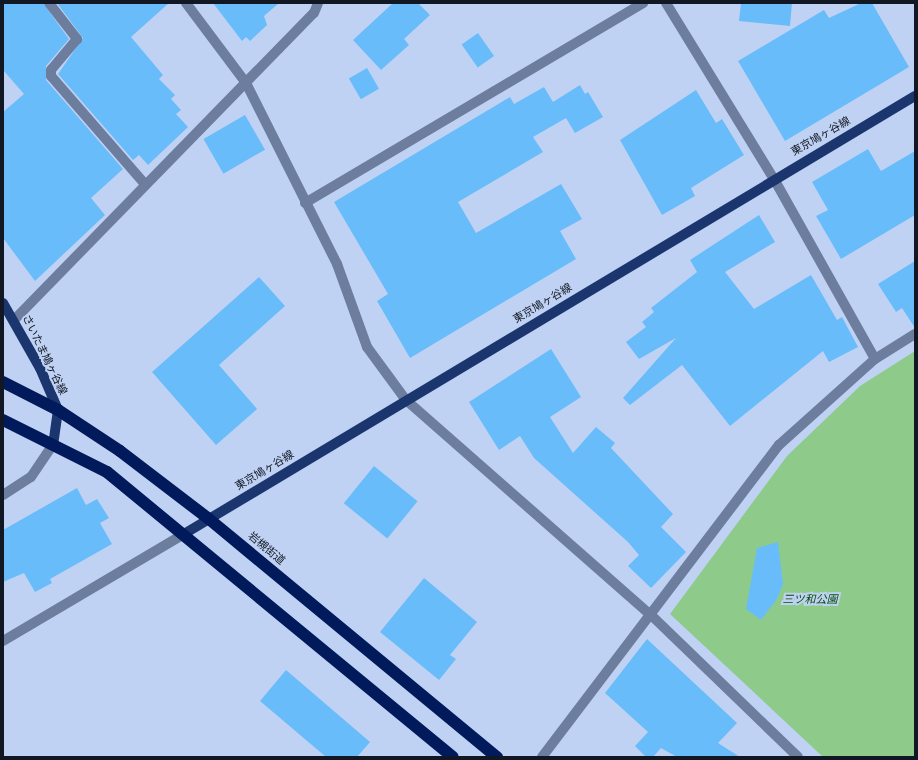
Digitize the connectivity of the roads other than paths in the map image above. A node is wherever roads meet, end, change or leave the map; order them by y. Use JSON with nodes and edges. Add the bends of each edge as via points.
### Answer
{"nodes":[{"id":1,"x":49,"y":3,"type":"edge"},
{"id":2,"x":186,"y":3,"type":"edge"},
{"id":3,"x":318,"y":3,"type":"edge"},
{"id":4,"x":643,"y":3,"type":"edge"},
{"id":5,"x":666,"y":3,"type":"edge"},
{"id":6,"x":246,"y":83,"type":"junction"},
{"id":7,"x":915,"y":96,"type":"edge"},
{"id":8,"x":774,"y":179,"type":"junction"},
{"id":9,"x":145,"y":184,"type":"junction"},
{"id":10,"x":305,"y":203,"type":"junction"},
{"id":11,"x":3,"y":303,"type":"edge"},
{"id":12,"x":14,"y":320,"type":"junction"},
{"id":13,"x":915,"y":334,"type":"edge"},
{"id":14,"x":875,"y":359,"type":"junction"},
{"id":15,"x":3,"y":382,"type":"edge"},
{"id":16,"x":406,"y":400,"type":"junction"},
{"id":17,"x":58,"y":410,"type":"junction"},
{"id":18,"x":3,"y":420,"type":"edge"},
{"id":19,"x":53,"y":444,"type":"junction"},
{"id":20,"x":3,"y":495,"type":"edge"},
{"id":21,"x":210,"y":519,"type":"junction"},
{"id":22,"x":184,"y":534,"type":"junction"},
{"id":23,"x":651,"y":615,"type":"junction"},
{"id":24,"x":3,"y":640,"type":"edge"},
{"id":25,"x":452,"y":757,"type":"edge"},
{"id":26,"x":497,"y":757,"type":"edge"},
{"id":27,"x":542,"y":757,"type":"edge"},
{"id":28,"x":798,"y":757,"type":"edge"}],
"edges":[{"from":1,"to":9,"type":"street","via":[[77,40],[51,70],[51,76]]},
{"from":2,"to":6,"type":"street","via":[[201,19]]},
{"from":3,"to":6,"type":"street","via":[[314,13]]},
{"from":4,"to":10,"type":"street"},
{"from":5,"to":8,"type":"street"},
{"from":6,"to":9,"type":"street"},
{"from":6,"to":10,"type":"street"},
{"from":7,"to":8,"type":"main road","name":"東京鳩ヶ谷線"},
{"from":8,"to":14,"type":"street"},
{"from":8,"to":16,"type":"main road","name":"東京鳩ヶ谷線"},
{"from":9,"to":12,"type":"street"},
{"from":10,"to":16,"type":"street","via":[[337,264],[367,347]]},
{"from":11,"to":12,"type":"main road","name":"さいたま鳩ヶ谷線"},
{"from":12,"to":17,"type":"main road","name":"さいたま鳩ヶ谷線"},
{"from":13,"to":14,"type":"street"},
{"from":14,"to":23,"type":"street","via":[[779,445]]},
{"from":15,"to":17,"type":"highway","name":"岩槻街道"},
{"from":16,"to":21,"type":"main road","name":"東京鳩ヶ谷線"},
{"from":16,"to":23,"type":"street"},
{"from":17,"to":19,"type":"main road","name":"さいたま鳩ヶ谷線"},
{"from":17,"to":21,"type":"highway","name":"岩槻街道","via":[[120,451]]},
{"from":18,"to":19,"type":"highway"},
{"from":19,"to":20,"type":"street","via":[[31,477]]},
{"from":19,"to":22,"type":"highway","via":[[107,472]]},
{"from":21,"to":22,"type":"main road","name":"東京鳩ヶ谷線"},
{"from":21,"to":26,"type":"highway","name":"岩槻街道"},
{"from":22,"to":24,"type":"street"},
{"from":22,"to":25,"type":"highway"},
{"from":23,"to":27,"type":"street"},
{"from":23,"to":28,"type":"street"}]}
